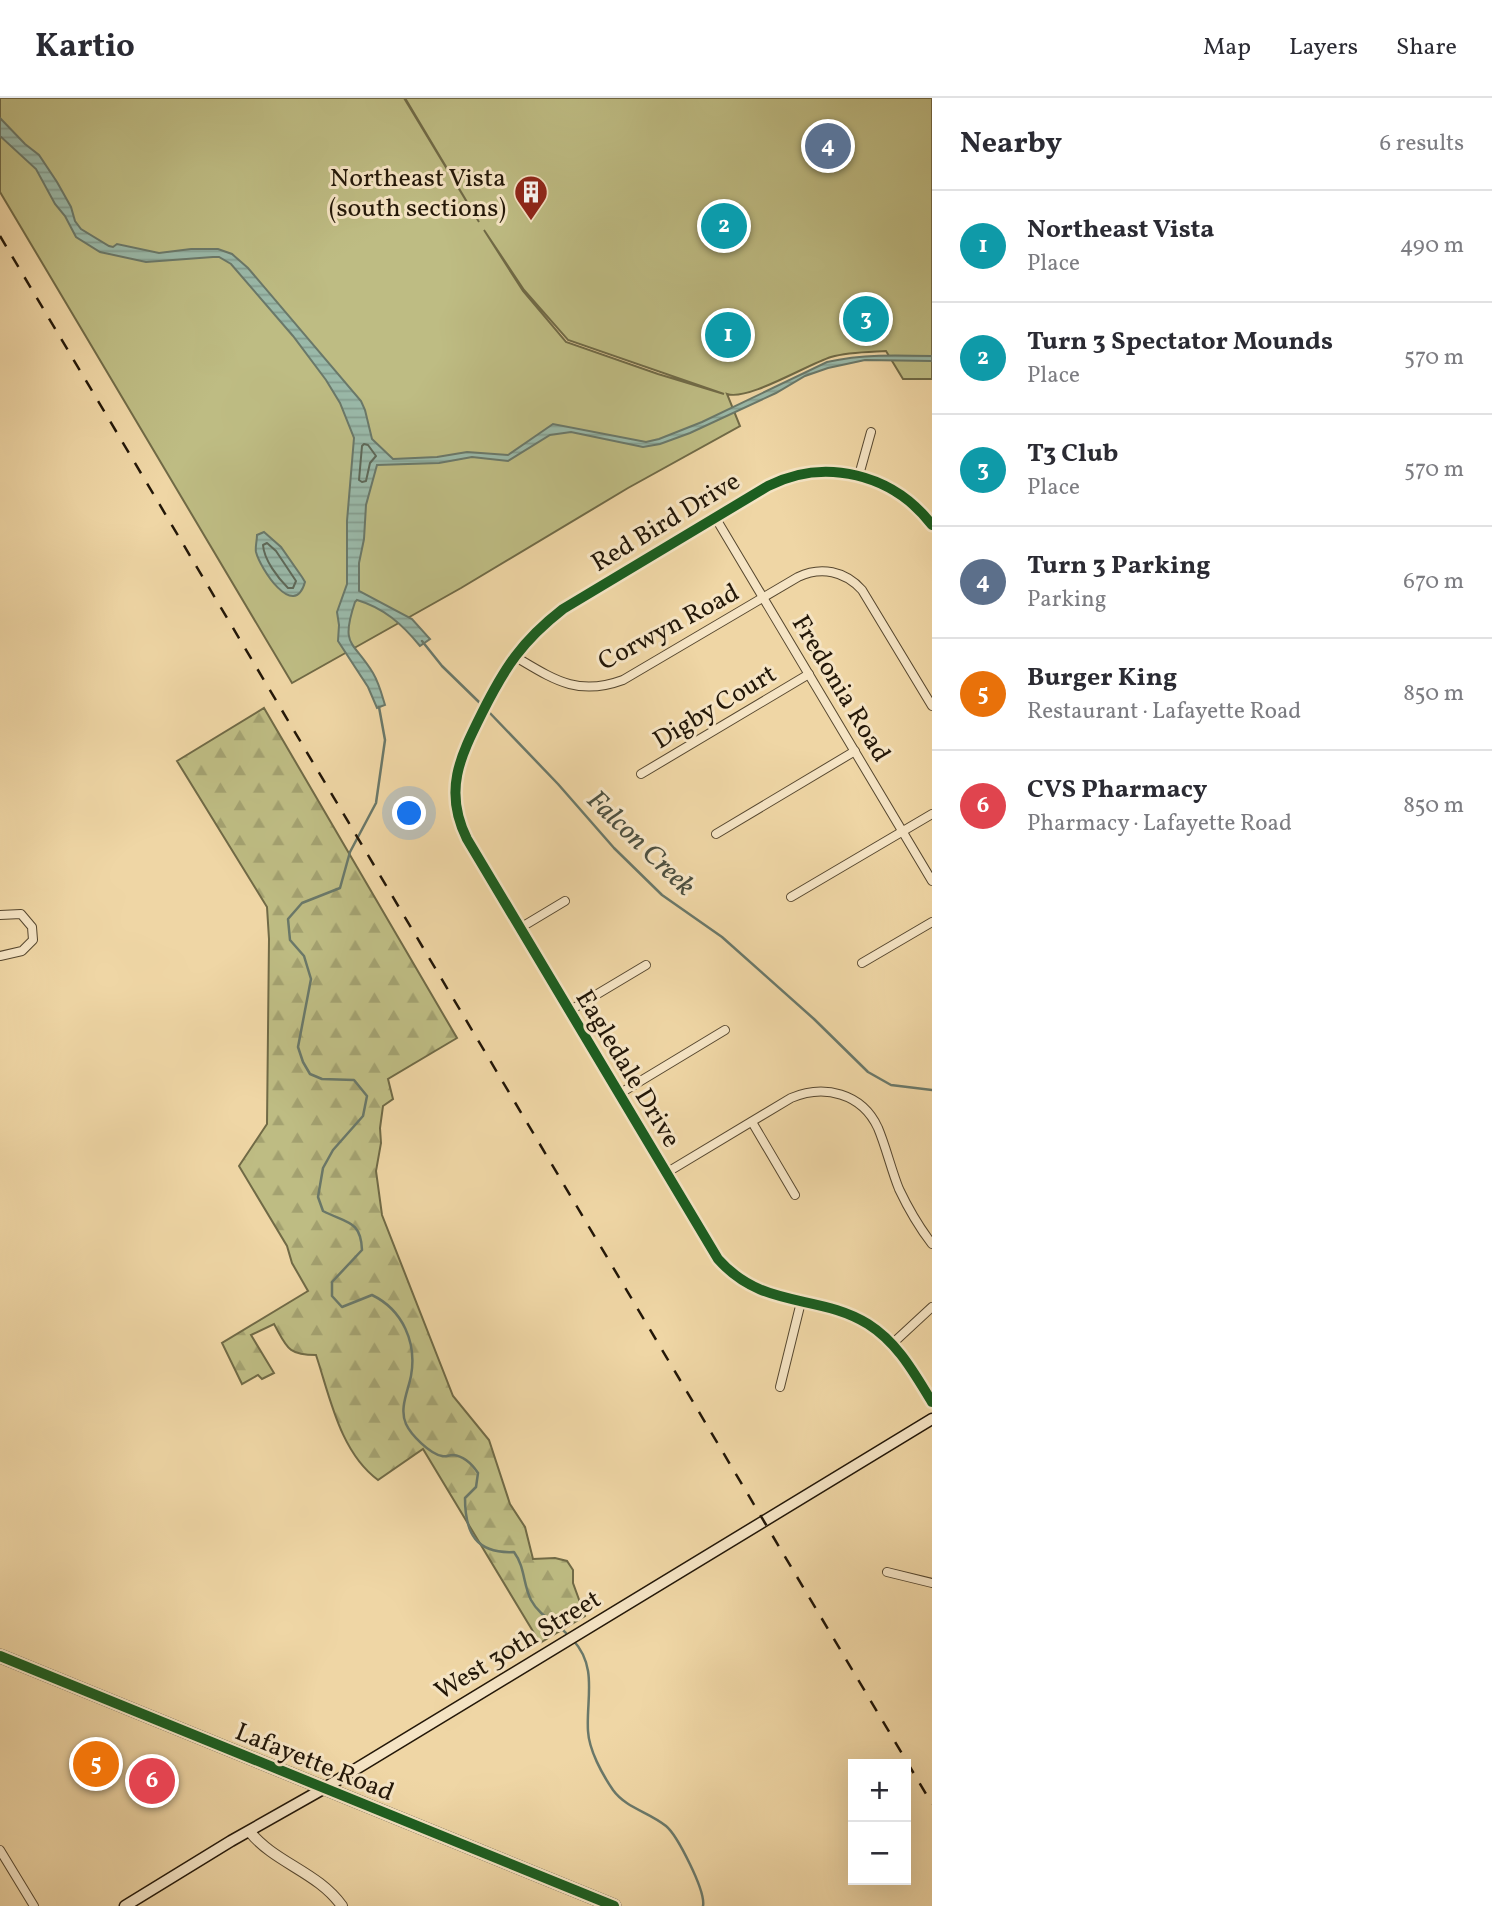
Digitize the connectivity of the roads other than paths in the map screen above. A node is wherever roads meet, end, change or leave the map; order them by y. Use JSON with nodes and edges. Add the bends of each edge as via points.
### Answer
{"nodes":[{"id":1,"x":871,"y":432,"type":"dead end"},
{"id":2,"x":859,"y":475,"type":"junction"},
{"id":3,"x":715,"y":517,"type":"junction"},
{"id":4,"x":932,"y":525,"type":"edge"},
{"id":5,"x":763,"y":597,"type":"junction"},
{"id":6,"x":514,"y":656,"type":"junction"},
{"id":7,"x":809,"y":674,"type":"junction"},
{"id":8,"x":932,"y":706,"type":"edge"},
{"id":9,"x":855,"y":751,"type":"junction"},
{"id":10,"x":641,"y":774,"type":"dead end"},
{"id":11,"x":932,"y":814,"type":"edge"},
{"id":12,"x":902,"y":831,"type":"junction"},
{"id":13,"x":716,"y":834,"type":"dead end"},
{"id":14,"x":932,"y":881,"type":"edge"},
{"id":15,"x":791,"y":897,"type":"dead end"},
{"id":16,"x":565,"y":901,"type":"dead end"},
{"id":17,"x":0,"y":915,"type":"edge"},
{"id":18,"x":932,"y":922,"type":"edge"},
{"id":19,"x":520,"y":928,"type":"junction"},
{"id":20,"x":0,"y":956,"type":"edge"},
{"id":21,"x":862,"y":963,"type":"dead end"},
{"id":22,"x":646,"y":965,"type":"dead end"},
{"id":23,"x":569,"y":1011,"type":"junction"},
{"id":24,"x":725,"y":1030,"type":"dead end"},
{"id":25,"x":619,"y":1094,"type":"junction"},
{"id":26,"x":752,"y":1122,"type":"junction"},
{"id":27,"x":666,"y":1172,"type":"junction"},
{"id":28,"x":795,"y":1195,"type":"dead end"},
{"id":29,"x":932,"y":1244,"type":"edge"},
{"id":30,"x":801,"y":1302,"type":"junction"},
{"id":31,"x":932,"y":1307,"type":"edge"},
{"id":32,"x":892,"y":1344,"type":"junction"},
{"id":33,"x":780,"y":1387,"type":"dead end"},
{"id":34,"x":932,"y":1402,"type":"edge"},
{"id":35,"x":932,"y":1419,"type":"edge"},
{"id":36,"x":887,"y":1572,"type":"dead end"},
{"id":37,"x":932,"y":1583,"type":"edge"},
{"id":38,"x":0,"y":1656,"type":"edge"},
{"id":39,"x":323,"y":1789,"type":"junction"},
{"id":40,"x":250,"y":1832,"type":"junction"},
{"id":41,"x":0,"y":1850,"type":"edge"},
{"id":42,"x":34,"y":1906,"type":"edge"},
{"id":43,"x":125,"y":1906,"type":"edge"},
{"id":44,"x":342,"y":1906,"type":"edge"},
{"id":45,"x":614,"y":1906,"type":"edge"}],
"edges":[{"from":1,"to":2,"type":"street"},
{"from":2,"to":3,"type":"street","name":"Red Bird Drive","via":[[824,471],[789,477]]},
{"from":2,"to":4,"type":"street","name":"Red Bird Drive","via":[[899,493]]},
{"from":3,"to":5,"type":"street","name":"Fredonia Road"},
{"from":3,"to":6,"type":"street","name":"Red Bird Drive","via":[[563,608]]},
{"from":5,"to":6,"type":"street","name":"Corwyn Road","via":[[610,685],[584,688],[566,684]]},
{"from":5,"to":7,"type":"street","name":"Fredonia Road"},
{"from":5,"to":8,"type":"street","name":"Corwyn Road","via":[[809,572],[830,571],[848,577],[864,593]]},
{"from":6,"to":19,"type":"street","name":"Eagledale Drive","via":[[457,768],[455,786],[457,812],[467,839]]},
{"from":7,"to":9,"type":"street","name":"Fredonia Road"},
{"from":7,"to":10,"type":"street","name":"Digby Court"},
{"from":9,"to":12,"type":"street","name":"Fredonia Road"},
{"from":9,"to":13,"type":"street"},
{"from":11,"to":12,"type":"street"},
{"from":12,"to":14,"type":"street","name":"Fredonia Road"},
{"from":12,"to":15,"type":"street"},
{"from":16,"to":19,"type":"street"},
{"from":17,"to":20,"type":"street","via":[[21,914],[32,926],[33,940],[22,951]]},
{"from":18,"to":21,"type":"street"},
{"from":19,"to":23,"type":"street","name":"Eagledale Drive"},
{"from":22,"to":23,"type":"street"},
{"from":23,"to":25,"type":"street","name":"Eagledale Drive"},
{"from":24,"to":25,"type":"street"},
{"from":25,"to":27,"type":"street","name":"Eagledale Drive"},
{"from":26,"to":27,"type":"street"},
{"from":26,"to":28,"type":"street"},
{"from":26,"to":29,"type":"street","via":[[812,1091],[837,1093],[856,1102],[873,1120],[905,1201]]},
{"from":27,"to":30,"type":"street","name":"Eagledale Drive","via":[[728,1270],[756,1289]]},
{"from":30,"to":32,"type":"street","name":"Eagledale Drive","via":[[851,1315]]},
{"from":30,"to":33,"type":"street"},
{"from":31,"to":32,"type":"street"},
{"from":32,"to":34,"type":"street","name":"Eagledale Drive"},
{"from":35,"to":39,"type":"main road","name":"West 30th Street"},
{"from":36,"to":37,"type":"street"},
{"from":38,"to":39,"type":"main road","name":"Lafayette Road"},
{"from":39,"to":40,"type":"main road","name":"West 30th Street"},
{"from":39,"to":45,"type":"main road","name":"Lafayette Road"},
{"from":40,"to":43,"type":"main road","name":"West 30th Street"},
{"from":40,"to":44,"type":"street","via":[[262,1846],[324,1886]]},
{"from":41,"to":42,"type":"street"}]}
